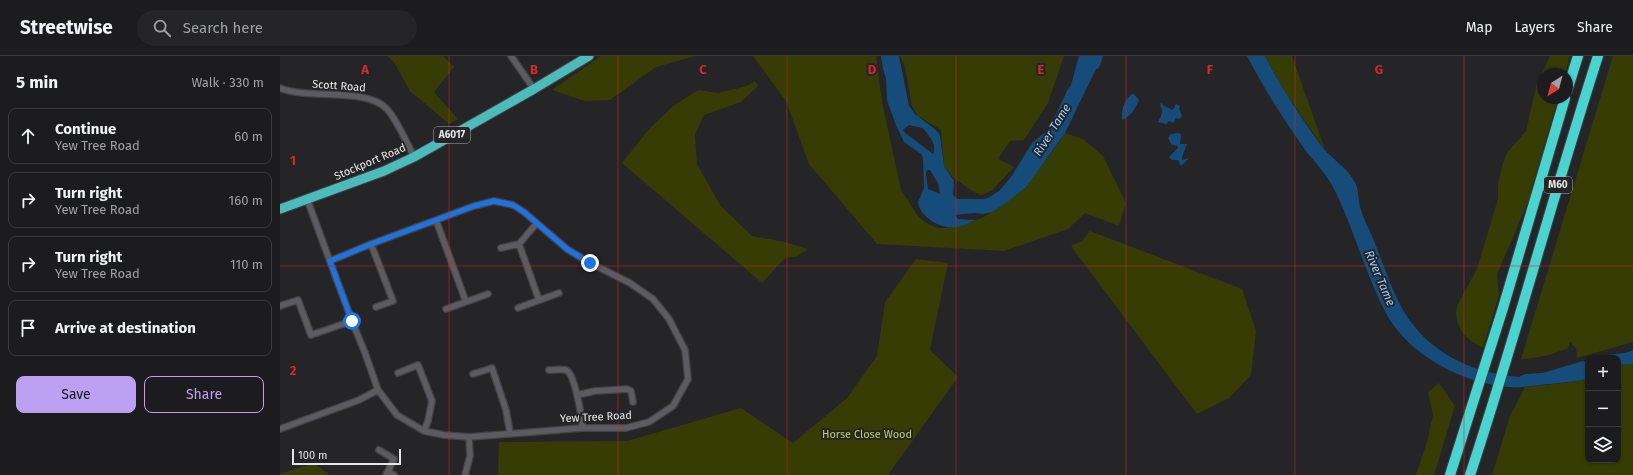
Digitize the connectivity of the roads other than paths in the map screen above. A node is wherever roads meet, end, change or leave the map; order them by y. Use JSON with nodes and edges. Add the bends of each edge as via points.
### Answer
{"nodes":[{"id":1,"x":511,"y":56,"type":"edge"},
{"id":2,"x":589,"y":56,"type":"edge"},
{"id":3,"x":1578,"y":56,"type":"edge"},
{"id":4,"x":1598,"y":56,"type":"edge"},
{"id":5,"x":1573,"y":72,"type":"edge"},
{"id":6,"x":280,"y":88,"type":"edge"},
{"id":7,"x":534,"y":89,"type":"junction"},
{"id":8,"x":1563,"y":104,"type":"edge"},
{"id":9,"x":414,"y":157,"type":"junction"},
{"id":10,"x":307,"y":199,"type":"junction"},
{"id":11,"x":280,"y":209,"type":"edge"},
{"id":12,"x":436,"y":220,"type":"junction"},
{"id":13,"x":536,"y":224,"type":"junction"},
{"id":14,"x":371,"y":244,"type":"junction"},
{"id":15,"x":519,"y":244,"type":"junction"},
{"id":16,"x":501,"y":248,"type":"dead end"},
{"id":17,"x":330,"y":261,"type":"junction"},
{"id":18,"x":559,"y":293,"type":"dead end"},
{"id":19,"x":488,"y":294,"type":"dead end"},
{"id":20,"x":539,"y":300,"type":"junction"},
{"id":21,"x":466,"y":302,"type":"junction"},
{"id":22,"x":280,"y":306,"type":"edge"},
{"id":23,"x":376,"y":307,"type":"dead end"},
{"id":24,"x":518,"y":308,"type":"dead end"},
{"id":25,"x":446,"y":309,"type":"dead end"},
{"id":26,"x":352,"y":321,"type":"junction"},
{"id":27,"x":549,"y":370,"type":"dead end"},
{"id":28,"x":398,"y":373,"type":"dead end"},
{"id":29,"x":473,"y":374,"type":"dead end"},
{"id":30,"x":378,"y":390,"type":"junction"},
{"id":31,"x":577,"y":395,"type":"junction"},
{"id":32,"x":633,"y":402,"type":"dead end"},
{"id":33,"x":582,"y":428,"type":"junction"},
{"id":34,"x":280,"y":429,"type":"edge"},
{"id":35,"x":424,"y":431,"type":"junction"},
{"id":36,"x":510,"y":433,"type":"junction"},
{"id":37,"x":469,"y":437,"type":"junction"},
{"id":38,"x":379,"y":450,"type":"dead end"},
{"id":39,"x":387,"y":474,"type":"edge"},
{"id":40,"x":394,"y":475,"type":"edge"},
{"id":41,"x":466,"y":475,"type":"edge"},
{"id":42,"x":1450,"y":475,"type":"edge"},
{"id":43,"x":1470,"y":475,"type":"edge"}],
"edges":[{"from":1,"to":7,"type":"street"},
{"from":2,"to":7,"type":"highway","name":"Stockport Road","number":"A6017"},
{"from":3,"to":5,"type":"highway"},
{"from":4,"to":43,"type":"highway","number":"M60","via":[[1568,149],[1488,423]]},
{"from":6,"to":9,"type":"street","name":"Scott Road","via":[[298,94],[364,97],[378,102],[392,115]]},
{"from":7,"to":9,"type":"highway","name":"Stockport Road","number":"A6017"},
{"from":8,"to":42,"type":"highway","number":"M60","via":[[1504,308]]},
{"from":9,"to":10,"type":"highway","name":"Stockport Road","number":"A6017","via":[[384,171]]},
{"from":10,"to":11,"type":"highway","name":"Stockport Road","number":"A6017"},
{"from":10,"to":17,"type":"street","name":"Yew Tree Road"},
{"from":12,"to":13,"type":"street","name":"Yew Tree Road","via":[[494,201],[513,205]]},
{"from":12,"to":14,"type":"street","name":"Yew Tree Road"},
{"from":12,"to":21,"type":"street"},
{"from":13,"to":15,"type":"street"},
{"from":13,"to":33,"type":"street","name":"Yew Tree Road","via":[[567,249],[653,298],[669,319],[685,350],[688,379],[673,406],[650,422],[626,428]]},
{"from":14,"to":17,"type":"street","name":"Yew Tree Road"},
{"from":14,"to":23,"type":"street","via":[[393,301]]},
{"from":15,"to":16,"type":"street"},
{"from":15,"to":20,"type":"street"},
{"from":17,"to":26,"type":"street","name":"Yew Tree Road"},
{"from":18,"to":20,"type":"street"},
{"from":19,"to":21,"type":"street"},
{"from":20,"to":24,"type":"street"},
{"from":21,"to":25,"type":"street"},
{"from":22,"to":26,"type":"street","via":[[298,300],[311,335]]},
{"from":26,"to":30,"type":"street","name":"Yew Tree Road"},
{"from":27,"to":31,"type":"street","via":[[566,370],[570,374]]},
{"from":28,"to":35,"type":"street","via":[[418,365],[432,401]]},
{"from":29,"to":36,"type":"street","via":[[492,368],[506,410]]},
{"from":30,"to":34,"type":"street","via":[[359,400]]},
{"from":30,"to":35,"type":"street","name":"Yew Tree Road","via":[[397,414]]},
{"from":31,"to":32,"type":"street","via":[[627,389],[631,391]]},
{"from":31,"to":33,"type":"street"},
{"from":33,"to":36,"type":"street","name":"Yew Tree Road"},
{"from":35,"to":37,"type":"street","name":"Yew Tree Road"},
{"from":36,"to":37,"type":"street","name":"Yew Tree Road"},
{"from":37,"to":41,"type":"street","via":[[470,456]]},
{"from":38,"to":39,"type":"street","via":[[394,459]]},
{"from":39,"to":40,"type":"street"}]}
